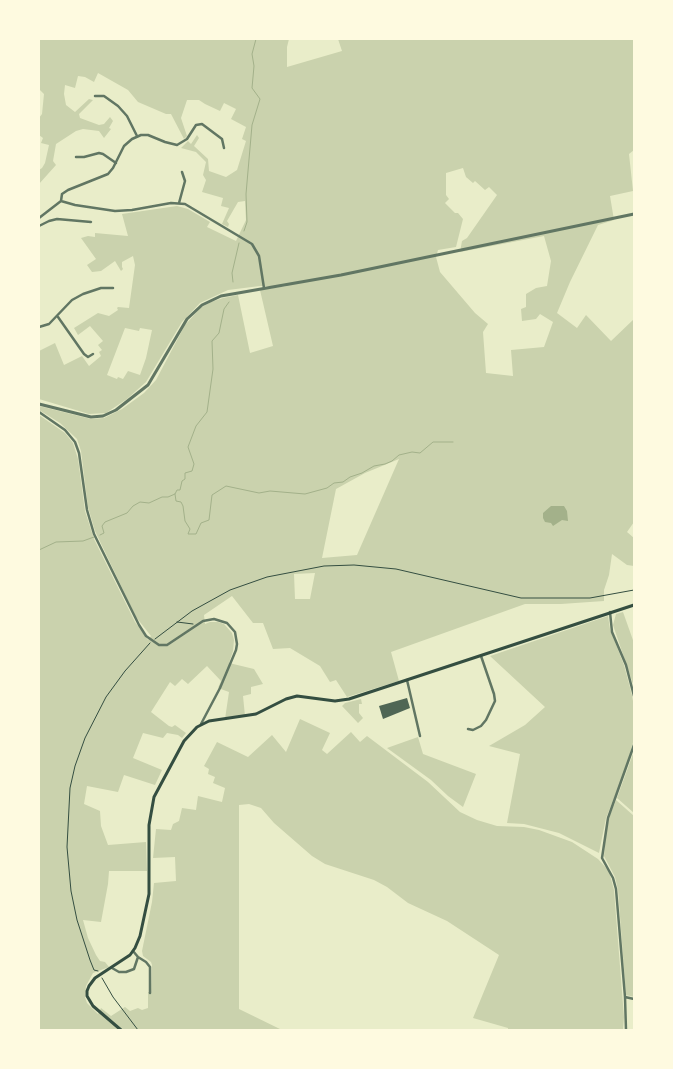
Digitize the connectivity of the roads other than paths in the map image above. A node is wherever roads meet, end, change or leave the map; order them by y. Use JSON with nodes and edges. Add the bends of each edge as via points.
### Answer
{"nodes":[{"id":1,"x":95,"y":96,"type":"dead end"},
{"id":2,"x":137,"y":136,"type":"junction"},
{"id":3,"x":224,"y":148,"type":"dead end"},
{"id":4,"x":76,"y":156,"type":"dead end"},
{"id":5,"x":116,"y":163,"type":"junction"},
{"id":6,"x":182,"y":172,"type":"dead end"},
{"id":7,"x":61,"y":201,"type":"junction"},
{"id":8,"x":179,"y":203,"type":"junction"},
{"id":9,"x":634,"y":214,"type":"edge"},
{"id":10,"x":39,"y":218,"type":"edge"},
{"id":11,"x":91,"y":222,"type":"dead end"},
{"id":12,"x":39,"y":226,"type":"edge"},
{"id":13,"x":113,"y":288,"type":"dead end"},
{"id":14,"x":264,"y":288,"type":"junction"},
{"id":15,"x":58,"y":316,"type":"junction"},
{"id":16,"x":39,"y":327,"type":"edge"},
{"id":17,"x":93,"y":354,"type":"dead end"},
{"id":18,"x":39,"y":404,"type":"edge"},
{"id":19,"x":39,"y":412,"type":"edge"},
{"id":20,"x":634,"y":604,"type":"edge"},
{"id":21,"x":610,"y":612,"type":"junction"},
{"id":22,"x":481,"y":656,"type":"junction"},
{"id":23,"x":407,"y":680,"type":"junction"},
{"id":24,"x":634,"y":696,"type":"edge"},
{"id":25,"x":201,"y":724,"type":"junction"},
{"id":26,"x":468,"y":729,"type":"dead end"},
{"id":27,"x":420,"y":736,"type":"dead end"},
{"id":28,"x":634,"y":745,"type":"edge"},
{"id":29,"x":133,"y":951,"type":"junction"},
{"id":30,"x":138,"y":957,"type":"junction"},
{"id":31,"x":112,"y":968,"type":"junction"},
{"id":32,"x":150,"y":993,"type":"dead end"},
{"id":33,"x":625,"y":997,"type":"junction"},
{"id":34,"x":634,"y":999,"type":"edge"},
{"id":35,"x":121,"y":1030,"type":"edge"},
{"id":36,"x":626,"y":1030,"type":"edge"}],
"edges":[{"from":1,"to":2,"type":"street","via":[[108,97],[121,109]]},
{"from":2,"to":3,"type":"street","via":[[148,135],[177,145],[202,124],[222,139]]},
{"from":2,"to":5,"type":"street","via":[[124,146]]},
{"from":4,"to":5,"type":"street","via":[[103,154]]},
{"from":5,"to":7,"type":"street","via":[[104,176],[65,191]]},
{"from":6,"to":8,"type":"street","via":[[185,181]]},
{"from":7,"to":8,"type":"street","via":[[115,211]]},
{"from":7,"to":10,"type":"street"},
{"from":8,"to":14,"type":"street","via":[[252,244],[259,256]]},
{"from":9,"to":14,"type":"street"},
{"from":11,"to":12,"type":"street","via":[[57,219]]},
{"from":13,"to":15,"type":"street","via":[[101,288],[77,297]]},
{"from":14,"to":18,"type":"street","via":[[221,296],[194,312],[148,385],[112,412],[86,416]]},
{"from":15,"to":16,"type":"street"},
{"from":15,"to":17,"type":"street","via":[[84,354],[88,357]]},
{"from":19,"to":25,"type":"street","via":[[65,430],[75,442],[91,526],[143,632],[163,646],[208,620],[221,620],[235,632],[237,644],[220,688]]},
{"from":20,"to":21,"type":"main road"},
{"from":21,"to":22,"type":"main road"},
{"from":21,"to":24,"type":"street","via":[[612,632],[626,665]]},
{"from":22,"to":23,"type":"main road"},
{"from":22,"to":26,"type":"street","via":[[495,701],[481,726]]},
{"from":23,"to":25,"type":"main road","via":[[341,700],[291,697],[256,714]]},
{"from":23,"to":27,"type":"street"},
{"from":25,"to":29,"type":"main road","via":[[184,741],[154,797],[149,825],[149,894],[140,936]]},
{"from":28,"to":33,"type":"street","via":[[608,818],[602,858],[614,878],[616,889]]},
{"from":29,"to":30,"type":"street"},
{"from":29,"to":31,"type":"main road"},
{"from":30,"to":31,"type":"street","via":[[130,971],[119,972]]},
{"from":30,"to":32,"type":"street","via":[[150,967]]},
{"from":31,"to":35,"type":"main road","via":[[91,981],[87,990],[89,1001]]},
{"from":33,"to":34,"type":"street"},
{"from":33,"to":36,"type":"street"}]}
